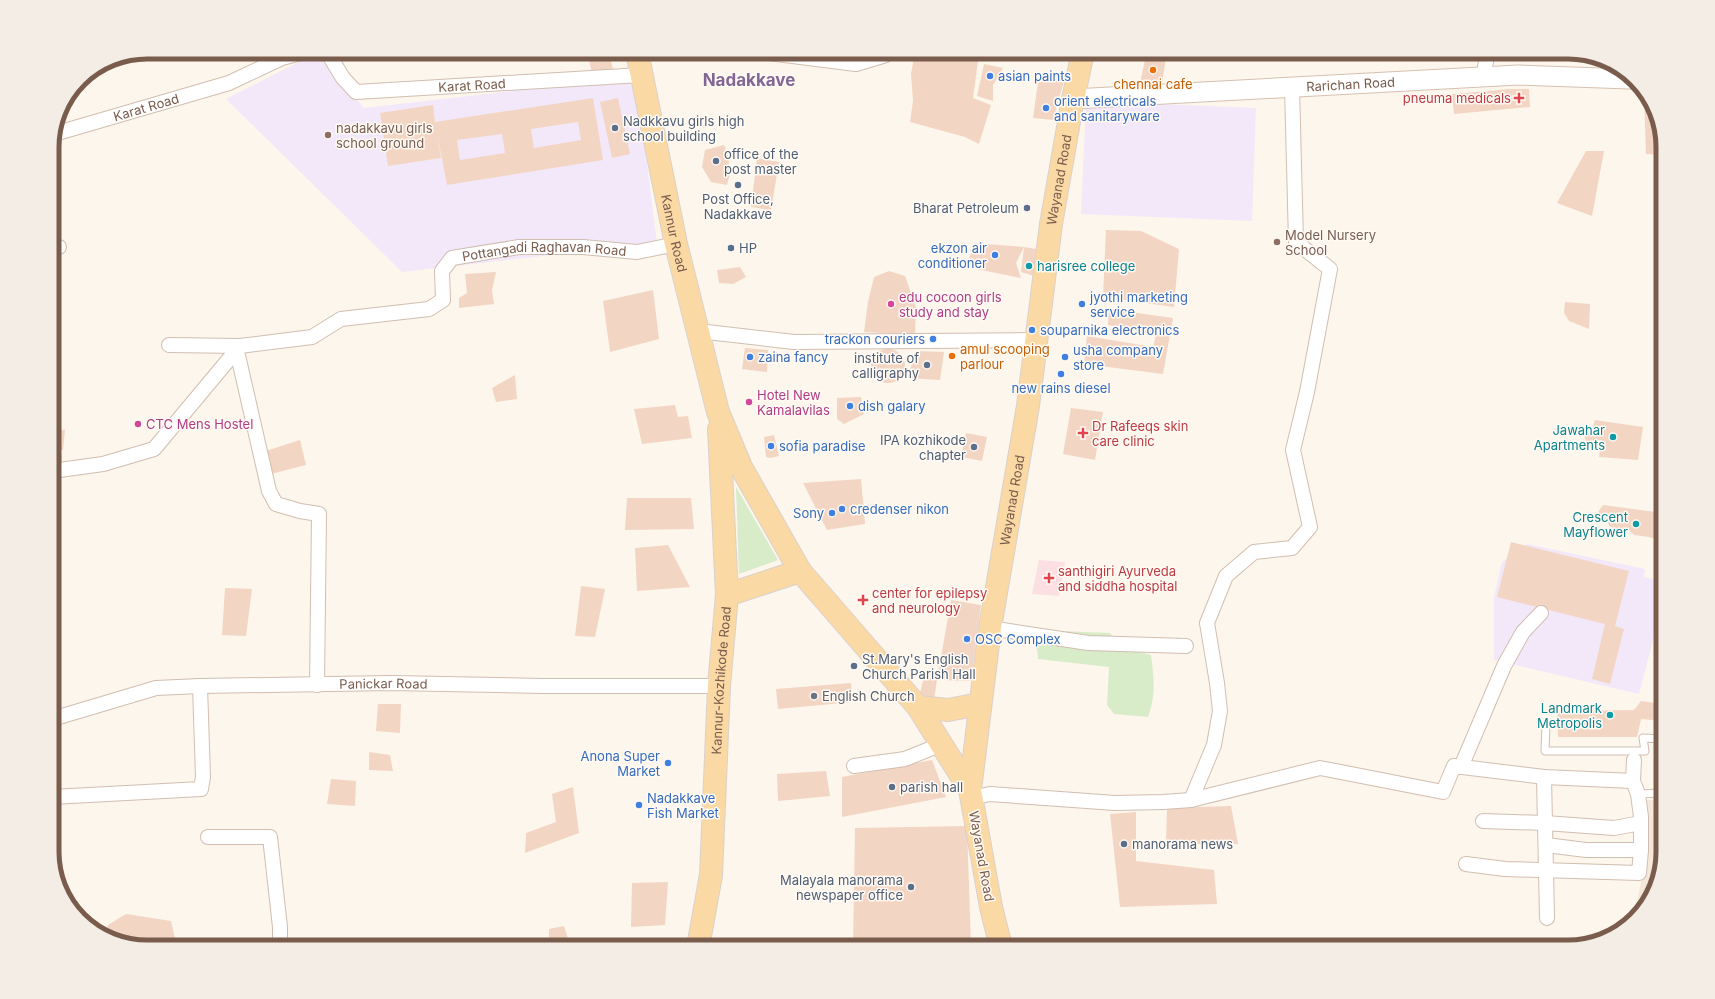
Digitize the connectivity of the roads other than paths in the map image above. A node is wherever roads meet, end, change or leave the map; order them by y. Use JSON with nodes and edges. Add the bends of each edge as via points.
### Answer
{"nodes":[{"id":1,"x":280,"y":59,"type":"edge"},
{"id":2,"x":331,"y":59,"type":"edge"},
{"id":3,"x":638,"y":59,"type":"edge"},
{"id":4,"x":816,"y":59,"type":"edge"},
{"id":5,"x":873,"y":59,"type":"edge"},
{"id":6,"x":1082,"y":59,"type":"edge"},
{"id":7,"x":1487,"y":59,"type":"edge"},
{"id":8,"x":641,"y":75,"type":"junction"},
{"id":9,"x":1483,"y":77,"type":"junction"},
{"id":10,"x":1624,"y":79,"type":"edge"},
{"id":11,"x":1292,"y":87,"type":"junction"},
{"id":12,"x":1073,"y":99,"type":"junction"},
{"id":13,"x":61,"y":132,"type":"edge"},
{"id":14,"x":676,"y":244,"type":"junction"},
{"id":15,"x":698,"y":332,"type":"junction"},
{"id":16,"x":1037,"y":340,"type":"junction"},
{"id":17,"x":169,"y":345,"type":"dead end"},
{"id":18,"x":239,"y":349,"type":"junction"},
{"id":19,"x":718,"y":412,"type":"junction"},
{"id":20,"x":59,"y":470,"type":"edge"},
{"id":21,"x":800,"y":570,"type":"junction"},
{"id":22,"x":727,"y":595,"type":"junction"},
{"id":23,"x":1541,"y":613,"type":"dead end"},
{"id":24,"x":990,"y":628,"type":"junction"},
{"id":25,"x":1186,"y":646,"type":"dead end"},
{"id":26,"x":317,"y":685,"type":"junction"},
{"id":27,"x":200,"y":686,"type":"junction"},
{"id":28,"x":719,"y":686,"type":"junction"},
{"id":29,"x":980,"y":704,"type":"junction"},
{"id":30,"x":918,"y":706,"type":"junction"},
{"id":31,"x":59,"y":717,"type":"edge"},
{"id":32,"x":1546,"y":726,"type":"dead end"},
{"id":33,"x":1656,"y":739,"type":"edge"},
{"id":34,"x":942,"y":744,"type":"junction"},
{"id":35,"x":1634,"y":760,"type":"dead end"},
{"id":36,"x":854,"y":766,"type":"dead end"},
{"id":37,"x":1461,"y":767,"type":"junction"},
{"id":38,"x":1544,"y":777,"type":"junction"},
{"id":39,"x":1636,"y":787,"type":"junction"},
{"id":40,"x":1656,"y":791,"type":"edge"},
{"id":41,"x":971,"y":794,"type":"junction"},
{"id":42,"x":59,"y":797,"type":"edge"},
{"id":43,"x":1191,"y":800,"type":"junction"},
{"id":44,"x":1483,"y":821,"type":"dead end"},
{"id":45,"x":1545,"y":823,"type":"junction"},
{"id":46,"x":1641,"y":823,"type":"junction"},
{"id":47,"x":208,"y":837,"type":"dead end"},
{"id":48,"x":1546,"y":845,"type":"junction"},
{"id":49,"x":1641,"y":850,"type":"junction"},
{"id":50,"x":1466,"y":864,"type":"dead end"},
{"id":51,"x":1547,"y":870,"type":"junction"},
{"id":52,"x":1548,"y":918,"type":"dead end"},
{"id":53,"x":280,"y":940,"type":"edge"},
{"id":54,"x":699,"y":940,"type":"edge"},
{"id":55,"x":999,"y":940,"type":"edge"}],
"edges":[{"from":1,"to":13,"type":"street","name":"Karat Road","via":[[228,82]]},
{"from":2,"to":8,"type":"street","name":"Karat Road","via":[[343,78],[356,92]]},
{"from":3,"to":8,"type":"main road","name":"Kannur Road"},
{"from":4,"to":5,"type":"street","via":[[856,64]]},
{"from":6,"to":12,"type":"main road","name":"Wayanad Road"},
{"from":7,"to":9,"type":"street"},
{"from":8,"to":14,"type":"main road","name":"Kannur Road"},
{"from":9,"to":10,"type":"street","name":"Rarichan Road","via":[[1518,75]]},
{"from":9,"to":11,"type":"street","name":"Rarichan Road"},
{"from":11,"to":12,"type":"street","name":"Rarichan Road"},
{"from":11,"to":43,"type":"street","via":[[1296,242],[1330,269],[1307,392],[1293,450],[1310,527],[1292,548],[1254,552],[1226,576],[1207,623],[1217,683],[1218,718],[1214,745]]},
{"from":12,"to":16,"type":"main road","name":"Wayanad Road","via":[[1051,224]]},
{"from":14,"to":15,"type":"main road","name":"Kannur Road"},
{"from":14,"to":18,"type":"street","name":"Pottangadi Raghavan Road","via":[[637,252],[582,247],[519,247],[452,258],[442,271],[443,300],[428,309],[340,319],[312,337]]},
{"from":15,"to":16,"type":"street","via":[[794,342]]},
{"from":15,"to":19,"type":"main road","name":"Kannur Road"},
{"from":16,"to":24,"type":"main road","name":"Wayanad Road"},
{"from":17,"to":18,"type":"street"},
{"from":18,"to":20,"type":"street","via":[[154,449],[103,464]]},
{"from":18,"to":26,"type":"street","via":[[269,491],[276,504],[320,514]]},
{"from":19,"to":21,"type":"main road","via":[[741,467]]},
{"from":19,"to":22,"type":"main road","name":"Kannur-Kozhikode Road"},
{"from":21,"to":22,"type":"main road"},
{"from":21,"to":30,"type":"main road"},
{"from":22,"to":28,"type":"main road","name":"Kannur-Kozhikode Road"},
{"from":23,"to":37,"type":"street","via":[[1523,632],[1504,666]]},
{"from":24,"to":25,"type":"street","via":[[1088,643]]},
{"from":24,"to":29,"type":"main road","name":"Wayanad Road"},
{"from":26,"to":27,"type":"street","name":"Panickar Road"},
{"from":26,"to":28,"type":"street","name":"Panickar Road","via":[[392,683]]},
{"from":27,"to":31,"type":"street","name":"Panickar Road","via":[[156,688]]},
{"from":27,"to":42,"type":"street","via":[[203,777],[201,789]]},
{"from":28,"to":54,"type":"main road","name":"Kannur-Kozhikode Road","via":[[711,875]]},
{"from":29,"to":30,"type":"main road","via":[[948,710]]},
{"from":29,"to":41,"type":"main road","name":"Wayanad Road"},
{"from":30,"to":34,"type":"main road"},
{"from":32,"to":33,"type":"lane","via":[[1545,751],[1645,751],[1643,738]]},
{"from":34,"to":36,"type":"street","via":[[906,759]]},
{"from":34,"to":41,"type":"main road"},
{"from":35,"to":39,"type":"street"},
{"from":37,"to":38,"type":"street"},
{"from":37,"to":43,"type":"street","via":[[1454,766],[1443,792],[1320,768]]},
{"from":38,"to":39,"type":"street"},
{"from":38,"to":45,"type":"street"},
{"from":39,"to":40,"type":"lane"},
{"from":39,"to":46,"type":"street"},
{"from":41,"to":43,"type":"street","via":[[1115,803]]},
{"from":41,"to":55,"type":"main road","name":"Wayanad Road"},
{"from":44,"to":45,"type":"street"},
{"from":45,"to":46,"type":"street","via":[[1614,828]]},
{"from":45,"to":48,"type":"street"},
{"from":46,"to":49,"type":"street"},
{"from":47,"to":53,"type":"street","via":[[270,836]]},
{"from":48,"to":49,"type":"street","via":[[1586,850]]},
{"from":48,"to":51,"type":"street"},
{"from":49,"to":51,"type":"street","via":[[1639,873]]},
{"from":50,"to":51,"type":"street","via":[[1505,869]]},
{"from":51,"to":52,"type":"street"}]}
